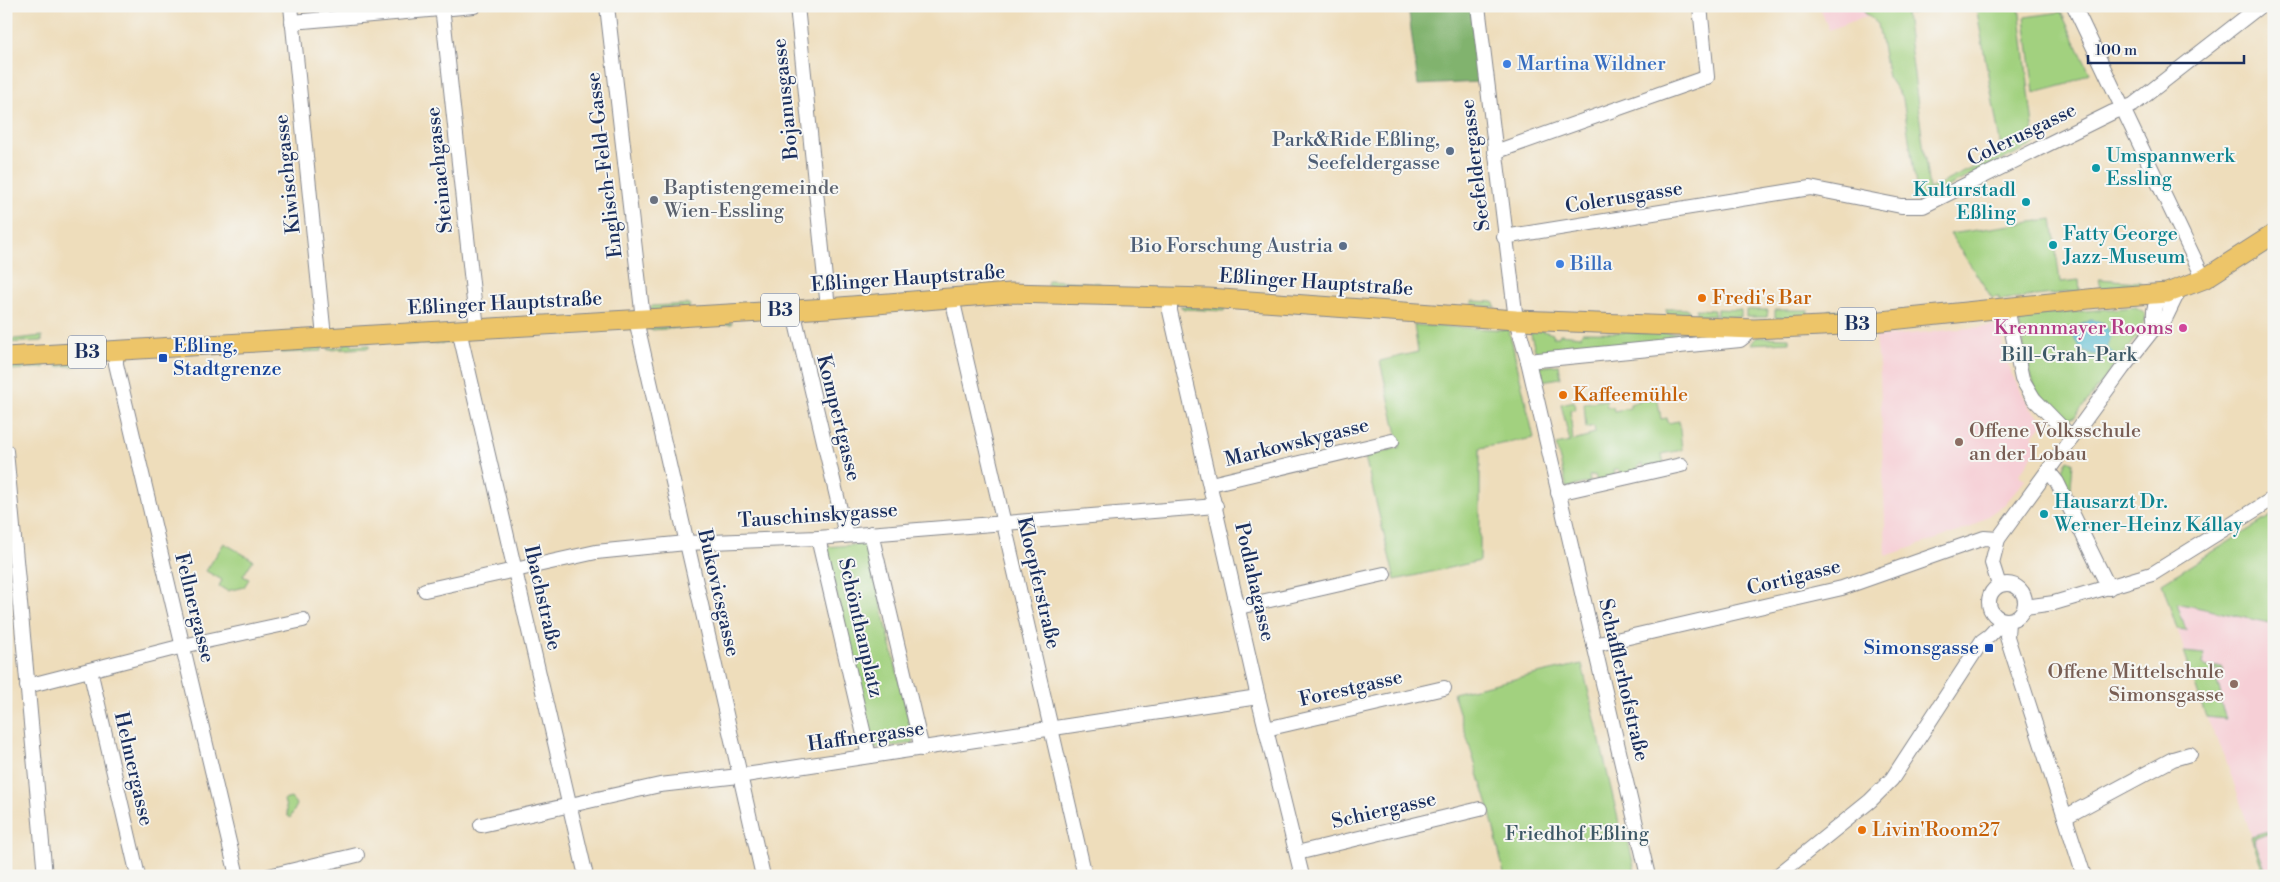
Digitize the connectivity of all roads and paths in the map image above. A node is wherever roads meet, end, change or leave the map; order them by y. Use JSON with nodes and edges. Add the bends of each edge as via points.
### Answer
{"nodes":[{"id":1,"x":290,"y":6,"type":"edge"},
{"id":2,"x":474,"y":6,"type":"edge"},
{"id":3,"x":607,"y":6,"type":"edge"},
{"id":4,"x":797,"y":6,"type":"edge"},
{"id":5,"x":1478,"y":6,"type":"edge"},
{"id":6,"x":1700,"y":6,"type":"edge"},
{"id":7,"x":2074,"y":6,"type":"edge"},
{"id":8,"x":2260,"y":6,"type":"edge"},
{"id":9,"x":443,"y":8,"type":"edge"},
{"id":10,"x":292,"y":22,"type":"junction"},
{"id":11,"x":2123,"y":110,"type":"junction"},
{"id":12,"x":1495,"y":152,"type":"junction"},
{"id":13,"x":2274,"y":234,"type":"edge"},
{"id":14,"x":1504,"y":237,"type":"junction"},
{"id":15,"x":2204,"y":279,"type":"junction"},
{"id":16,"x":2173,"y":291,"type":"junction"},
{"id":17,"x":1170,"y":296,"type":"junction"},
{"id":18,"x":2134,"y":296,"type":"junction"},
{"id":19,"x":952,"y":298,"type":"junction"},
{"id":20,"x":828,"y":308,"type":"junction"},
{"id":21,"x":2007,"y":308,"type":"junction"},
{"id":22,"x":792,"y":310,"type":"junction"},
{"id":23,"x":2153,"y":310,"type":"junction"},
{"id":24,"x":639,"y":319,"type":"junction"},
{"id":25,"x":1516,"y":320,"type":"junction"},
{"id":26,"x":2155,"y":327,"type":"junction"},
{"id":27,"x":1754,"y":328,"type":"junction"},
{"id":28,"x":468,"y":330,"type":"junction"},
{"id":29,"x":324,"y":337,"type":"junction"},
{"id":30,"x":116,"y":350,"type":"junction"},
{"id":31,"x":6,"y":358,"type":"edge"},
{"id":32,"x":1528,"y":361,"type":"junction"},
{"id":33,"x":2072,"y":438,"type":"junction"},
{"id":34,"x":1392,"y":440,"type":"dead end"},
{"id":35,"x":6,"y":451,"type":"edge"},
{"id":36,"x":1681,"y":465,"type":"dead end"},
{"id":37,"x":2049,"y":472,"type":"junction"},
{"id":38,"x":1211,"y":484,"type":"junction"},
{"id":39,"x":1558,"y":493,"type":"junction"},
{"id":40,"x":2274,"y":498,"type":"edge"},
{"id":41,"x":1216,"y":506,"type":"junction"},
{"id":42,"x":1004,"y":524,"type":"junction"},
{"id":43,"x":871,"y":533,"type":"junction"},
{"id":44,"x":846,"y":535,"type":"junction"},
{"id":45,"x":818,"y":538,"type":"junction"},
{"id":46,"x":1998,"y":539,"type":"junction"},
{"id":47,"x":686,"y":543,"type":"junction"},
{"id":48,"x":514,"y":571,"type":"junction"},
{"id":49,"x":1384,"y":574,"type":"dead end"},
{"id":50,"x":2000,"y":585,"type":"junction"},
{"id":51,"x":2109,"y":588,"type":"junction"},
{"id":52,"x":425,"y":590,"type":"dead end"},
{"id":53,"x":1239,"y":607,"type":"junction"},
{"id":54,"x":2025,"y":607,"type":"junction"},
{"id":55,"x":2002,"y":618,"type":"junction"},
{"id":56,"x":303,"y":620,"type":"dead end"},
{"id":57,"x":1594,"y":645,"type":"junction"},
{"id":58,"x":183,"y":646,"type":"junction"},
{"id":59,"x":90,"y":670,"type":"junction"},
{"id":60,"x":27,"y":686,"type":"junction"},
{"id":61,"x":1444,"y":688,"type":"dead end"},
{"id":62,"x":1258,"y":697,"type":"junction"},
{"id":63,"x":1050,"y":727,"type":"junction"},
{"id":64,"x":1266,"y":730,"type":"junction"},
{"id":65,"x":922,"y":749,"type":"junction"},
{"id":66,"x":2190,"y":754,"type":"dead end"},
{"id":67,"x":869,"y":756,"type":"junction"},
{"id":68,"x":739,"y":776,"type":"junction"},
{"id":69,"x":570,"y":806,"type":"junction"},
{"id":70,"x":1480,"y":809,"type":"dead end"},
{"id":71,"x":2066,"y":817,"type":"junction"},
{"id":72,"x":482,"y":825,"type":"dead end"},
{"id":73,"x":1298,"y":852,"type":"junction"},
{"id":74,"x":357,"y":855,"type":"dead end"},
{"id":75,"x":45,"y":876,"type":"edge"},
{"id":76,"x":138,"y":876,"type":"edge"},
{"id":77,"x":237,"y":876,"type":"edge"},
{"id":78,"x":270,"y":876,"type":"edge"},
{"id":79,"x":586,"y":876,"type":"edge"},
{"id":80,"x":763,"y":876,"type":"edge"},
{"id":81,"x":1085,"y":876,"type":"edge"},
{"id":82,"x":1302,"y":876,"type":"edge"},
{"id":83,"x":1648,"y":876,"type":"edge"},
{"id":84,"x":1777,"y":876,"type":"edge"},
{"id":85,"x":2084,"y":876,"type":"edge"}],
"edges":[{"from":1,"to":10,"type":"street","name":"Kiwischgasse"},
{"from":2,"to":9,"type":"street"},
{"from":3,"to":24,"type":"street","name":"Englisch-Feld-Gasse"},
{"from":4,"to":20,"type":"street","name":"Bojanusgasse"},
{"from":5,"to":12,"type":"street","name":"Seefeldergasse"},
{"from":6,"to":12,"type":"street","via":[[1708,77]]},
{"from":7,"to":11,"type":"street"},
{"from":8,"to":11,"type":"street","name":"Colerusgasse"},
{"from":9,"to":10,"type":"street"},
{"from":9,"to":28,"type":"street","name":"Steinachgasse"},
{"from":10,"to":29,"type":"street","name":"Kiwischgasse"},
{"from":11,"to":14,"type":"street","name":"Colerusgasse","via":[[2113,112],[1922,206],[1901,206],[1810,188]]},
{"from":11,"to":15,"type":"street"},
{"from":12,"to":14,"type":"street","name":"Seefeldergasse"},
{"from":13,"to":15,"type":"main road","name":"Eßlinger Hauptstraße","number":"B3"},
{"from":14,"to":25,"type":"street","name":"Seefeldergasse"},
{"from":15,"to":16,"type":"main road","name":"Eßlinger Hauptstraße","number":"B3"},
{"from":16,"to":18,"type":"main road","name":"Eßlinger Hauptstraße","number":"B3"},
{"from":16,"to":23,"type":"street","via":[[2157,302]]},
{"from":16,"to":26,"type":"street","via":[[2168,315]]},
{"from":17,"to":19,"type":"main road","name":"Eßlinger Hauptstraße","number":"B3","via":[[1010,293]]},
{"from":17,"to":25,"type":"main road","name":"Eßlinger Hauptstraße","number":"B3"},
{"from":17,"to":38,"type":"street","name":"Podlahagasse","via":[[1170,311]]},
{"from":18,"to":21,"type":"main road","name":"Eßlinger Hauptstraße","number":"B3"},
{"from":18,"to":23,"type":"street"},
{"from":19,"to":20,"type":"main road","name":"Eßlinger Hauptstraße","number":"B3"},
{"from":19,"to":42,"type":"street","name":"Kloepferstraße"},
{"from":20,"to":22,"type":"main road","name":"Eßlinger Hauptstraße","number":"B3"},
{"from":21,"to":27,"type":"main road","name":"Eßlinger Hauptstraße","number":"B3","via":[[1844,325]]},
{"from":21,"to":33,"type":"street","via":[[2022,379],[2034,399]]},
{"from":22,"to":24,"type":"main road","name":"Eßlinger Hauptstraße","number":"B3"},
{"from":22,"to":44,"type":"street","name":"Kompertgasse"},
{"from":23,"to":26,"type":"street"},
{"from":24,"to":28,"type":"main road","name":"Eßlinger Hauptstraße","number":"B3"},
{"from":24,"to":47,"type":"street","name":"Bukovicsgasse"},
{"from":25,"to":27,"type":"main road","name":"Eßlinger Hauptstraße","number":"B3"},
{"from":25,"to":32,"type":"street","name":"Schafflerhofstraße"},
{"from":26,"to":33,"type":"street"},
{"from":27,"to":32,"type":"street","name":"Eßlinger Hauptstraße","via":[[1740,340]]},
{"from":28,"to":29,"type":"main road","name":"Eßlinger Hauptstraße","number":"B3"},
{"from":28,"to":48,"type":"street","name":"Ibachstraße"},
{"from":29,"to":30,"type":"main road","name":"Eßlinger Hauptstraße","number":"B3"},
{"from":30,"to":31,"type":"main road","name":"Eßlinger Hauptstraße","number":"B3"},
{"from":30,"to":58,"type":"street","name":"Fellnergasse","via":[[116,364]]},
{"from":32,"to":39,"type":"street","name":"Schafflerhofstraße"},
{"from":33,"to":37,"type":"street"},
{"from":34,"to":38,"type":"street","name":"Markowskygasse"},
{"from":35,"to":60,"type":"street"},
{"from":36,"to":39,"type":"street"},
{"from":37,"to":46,"type":"street"},
{"from":37,"to":51,"type":"street","via":[[2057,482]]},
{"from":38,"to":41,"type":"street","name":"Podlahagasse"},
{"from":39,"to":57,"type":"street","name":"Schafflerhofstraße"},
{"from":40,"to":51,"type":"street","via":[[2152,574]]},
{"from":41,"to":42,"type":"street","name":"Tauschinskygasse"},
{"from":41,"to":53,"type":"street","name":"Podlahagasse"},
{"from":42,"to":43,"type":"street","name":"Tauschinskygasse"},
{"from":42,"to":63,"type":"street","name":"Kloepferstraße"},
{"from":43,"to":44,"type":"street","name":"Tauschinskygasse"},
{"from":43,"to":65,"type":"street","name":"Schönthanplatz"},
{"from":44,"to":45,"type":"street","name":"Tauschinskygasse"},
{"from":45,"to":47,"type":"street","name":"Tauschinskygasse"},
{"from":45,"to":67,"type":"street","name":"Schönthanplatz"},
{"from":46,"to":50,"type":"street","via":[[1992,563]]},
{"from":46,"to":57,"type":"street","name":"Cortigasse","via":[[1984,538],[1842,588]]},
{"from":47,"to":48,"type":"street","name":"Tauschinskygasse","via":[[596,552]]},
{"from":47,"to":68,"type":"street","name":"Bukovicsgasse"},
{"from":48,"to":52,"type":"street","name":"Tauschinskygasse"},
{"from":48,"to":69,"type":"street","name":"Ibachstraße"},
{"from":49,"to":53,"type":"street"},
{"from":50,"to":54,"type":"street","via":[[2014,585],[2022,591]]},
{"from":50,"to":55,"type":"street","via":[[1991,593],[1989,603]]},
{"from":51,"to":54,"type":"street"},
{"from":53,"to":62,"type":"street","name":"Podlahagasse"},
{"from":54,"to":55,"type":"street","via":[[2020,616]]},
{"from":55,"to":71,"type":"street"},
{"from":55,"to":84,"type":"street","via":[[1982,633],[1982,641],[1892,779],[1870,801]]},
{"from":56,"to":58,"type":"street"},
{"from":57,"to":83,"type":"street","name":"Schafflerhofstraße"},
{"from":58,"to":59,"type":"street"},
{"from":58,"to":77,"type":"street","name":"Fellnergasse"},
{"from":59,"to":60,"type":"street"},
{"from":59,"to":76,"type":"street","name":"Helmergasse"},
{"from":60,"to":75,"type":"street"},
{"from":61,"to":64,"type":"street","name":"Forestgasse"},
{"from":62,"to":63,"type":"street","name":"Haffnergasse"},
{"from":62,"to":64,"type":"street","name":"Podlahagasse"},
{"from":63,"to":65,"type":"street","name":"Haffnergasse"},
{"from":63,"to":81,"type":"street","name":"Kloepferstraße"},
{"from":64,"to":73,"type":"street","name":"Podlahagasse"},
{"from":65,"to":67,"type":"street","name":"Haffnergasse"},
{"from":66,"to":71,"type":"street","via":[[2173,759]]},
{"from":67,"to":68,"type":"street","name":"Haffnergasse"},
{"from":68,"to":69,"type":"street","name":"Haffnergasse","via":[[660,785]]},
{"from":68,"to":80,"type":"street","name":"Bukovicsgasse"},
{"from":69,"to":72,"type":"street","name":"Haffnergasse"},
{"from":69,"to":79,"type":"street","name":"Ibachstraße"},
{"from":70,"to":73,"type":"street","name":"Schiergasse"},
{"from":71,"to":85,"type":"street"},
{"from":73,"to":82,"type":"street","name":"Podlahagasse"},
{"from":74,"to":78,"type":"street"}]}
